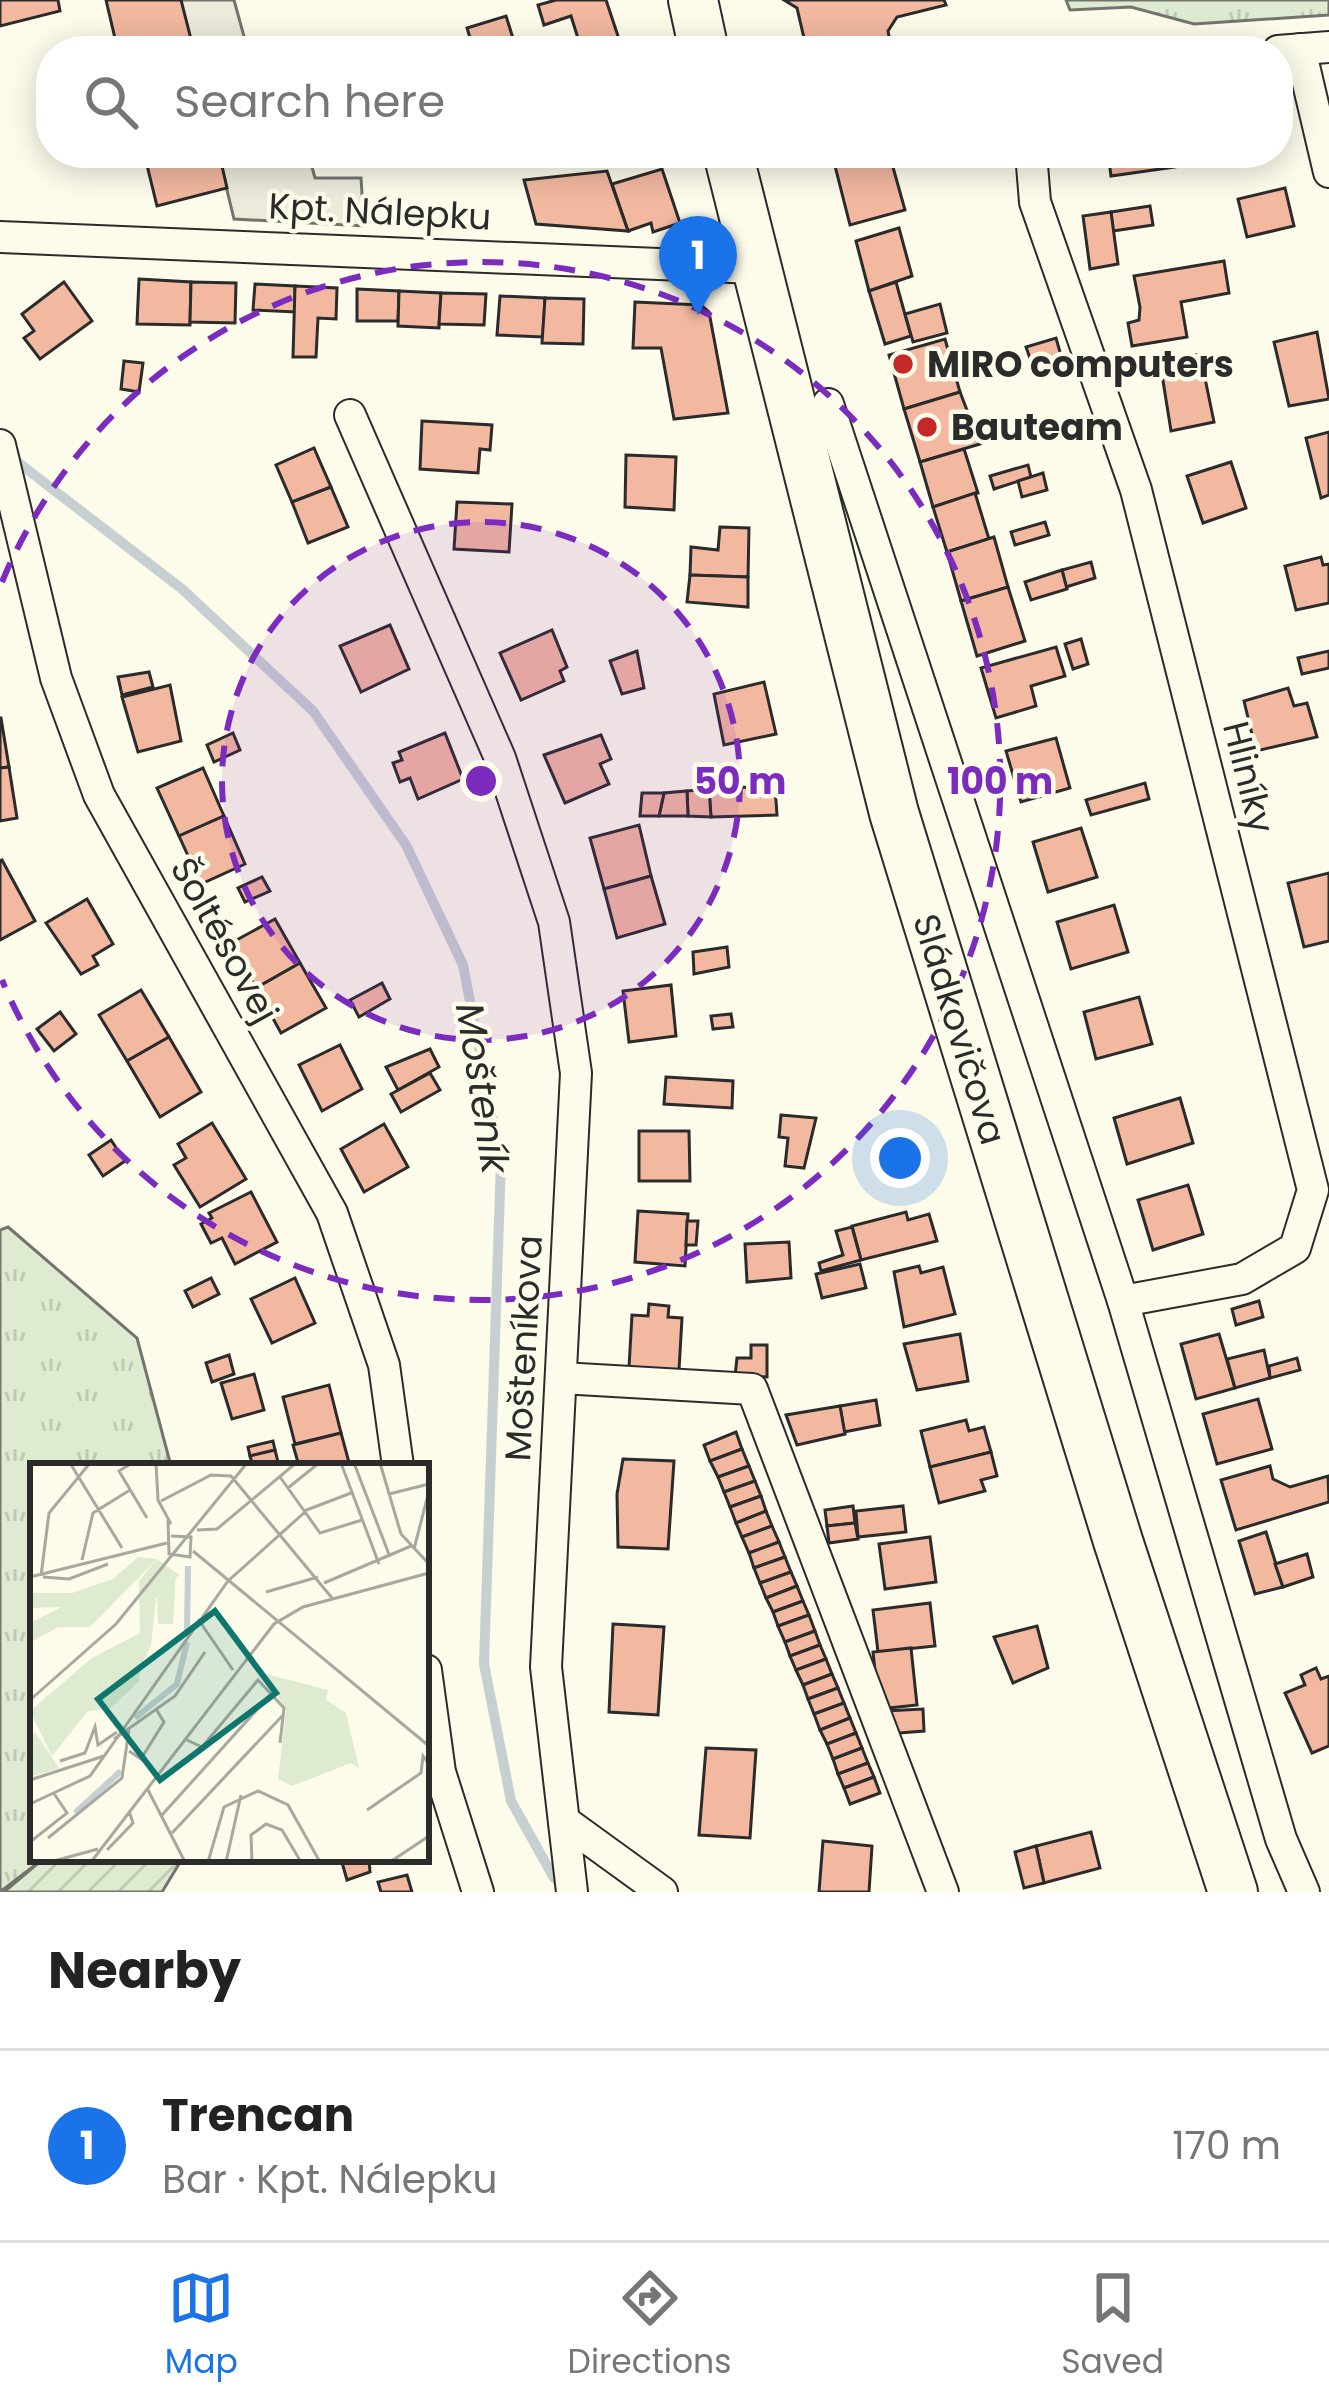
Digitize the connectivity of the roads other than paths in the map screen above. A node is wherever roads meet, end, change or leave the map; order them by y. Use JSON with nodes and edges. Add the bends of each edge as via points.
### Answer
{"nodes":[{"id":1,"x":693,"y":0,"type":"edge"},
{"id":2,"x":701,"y":36,"type":"edge"},
{"id":3,"x":1302,"y":49,"type":"edge"},
{"id":4,"x":732,"y":168,"type":"edge"},
{"id":5,"x":1032,"y":168,"type":"edge"},
{"id":6,"x":1329,"y":172,"type":"edge"},
{"id":7,"x":0,"y":237,"type":"edge"},
{"id":8,"x":755,"y":268,"type":"junction"},
{"id":9,"x":809,"y":397,"type":"junction"},
{"id":10,"x":350,"y":415,"type":"dead end"},
{"id":11,"x":3,"y":458,"type":"edge"},
{"id":12,"x":1123,"y":1301,"type":"junction"},
{"id":13,"x":561,"y":1378,"type":"junction"},
{"id":14,"x":398,"y":1463,"type":"edge"},
{"id":15,"x":429,"y":1692,"type":"edge"},
{"id":16,"x":564,"y":1821,"type":"junction"},
{"id":17,"x":570,"y":1880,"type":"edge"},
{"id":18,"x":478,"y":1892,"type":"edge"},
{"id":19,"x":662,"y":1892,"type":"edge"},
{"id":20,"x":943,"y":1892,"type":"edge"},
{"id":21,"x":1233,"y":1892,"type":"edge"},
{"id":22,"x":1304,"y":1892,"type":"edge"}],
"edges":[{"from":1,"to":2,"type":"main road"},
{"from":3,"to":6,"type":"street"},
{"from":4,"to":8,"type":"main road","name":"Sládkovičova"},
{"from":5,"to":12,"type":"street","name":"Hliníky","via":[[1035,202],[1136,490],[1313,1190],[1295,1248],[1242,1279]]},
{"from":7,"to":8,"type":"street","name":"Kpt. Nálepku"},
{"from":8,"to":9,"type":"main road","name":"Sládkovičova"},
{"from":9,"to":12,"type":"street","name":"Sládkovičova"},
{"from":9,"to":21,"type":"main road","name":"Sládkovičova","via":[[894,813]]},
{"from":10,"to":13,"type":"street","name":"Mošteníkova","via":[[500,758],[554,922],[576,1073]]},
{"from":11,"to":14,"type":"street","name":"Šoltésovej","via":[[56,678],[99,795],[332,1213],[384,1365]]},
{"from":12,"to":22,"type":"street","name":"Sládkovičova","via":[[1281,1839]]},
{"from":13,"to":16,"type":"street","name":"Mošteníkova","via":[[546,1667]]},
{"from":13,"to":20,"type":"street","via":[[752,1389]]},
{"from":15,"to":18,"type":"street","via":[[440,1772]]},
{"from":16,"to":17,"type":"street","name":"Mošteníkova"},
{"from":16,"to":19,"type":"street"}]}
